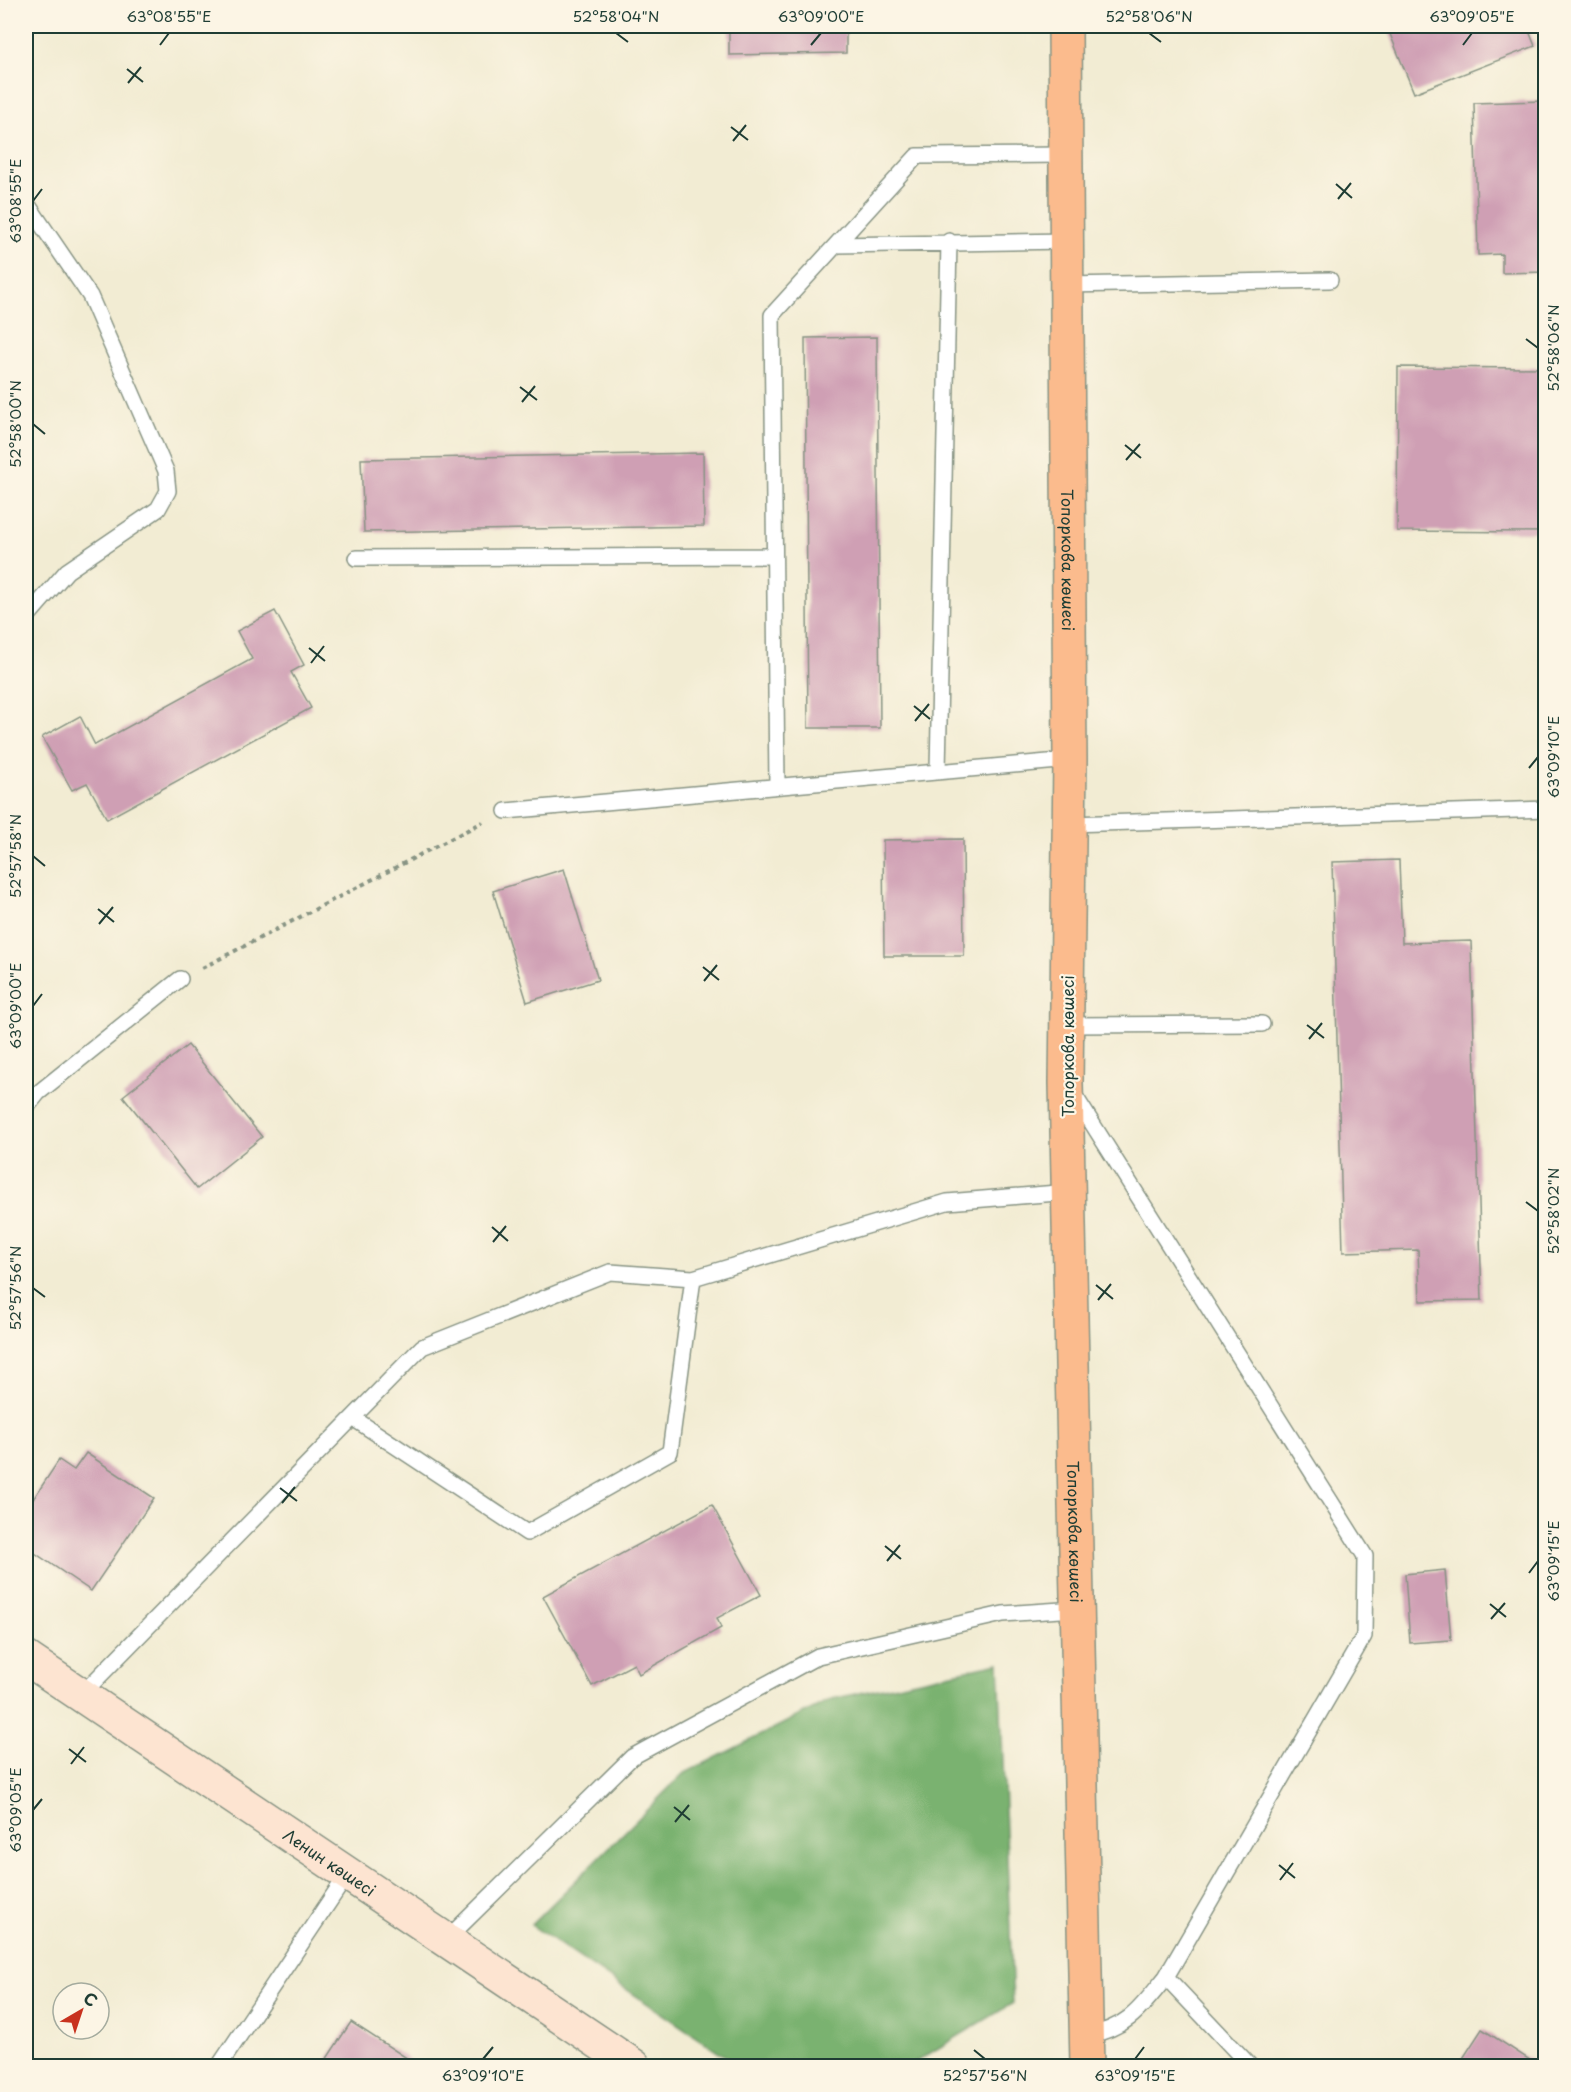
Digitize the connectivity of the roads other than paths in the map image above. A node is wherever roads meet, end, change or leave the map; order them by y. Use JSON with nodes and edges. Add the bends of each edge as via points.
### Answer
{"nodes":[{"id":1,"x":1067,"y":28,"type":"edge"},
{"id":2,"x":1066,"y":155,"type":"junction"},
{"id":3,"x":26,"y":202,"type":"edge"},
{"id":4,"x":949,"y":241,"type":"junction"},
{"id":5,"x":1066,"y":241,"type":"junction"},
{"id":6,"x":836,"y":244,"type":"junction"},
{"id":7,"x":1330,"y":280,"type":"dead end"},
{"id":8,"x":1066,"y":285,"type":"junction"},
{"id":9,"x":773,"y":556,"type":"junction"},
{"id":10,"x":356,"y":558,"type":"dead end"},
{"id":11,"x":26,"y":618,"type":"edge"},
{"id":12,"x":1070,"y":760,"type":"junction"},
{"id":13,"x":938,"y":771,"type":"junction"},
{"id":14,"x":777,"y":786,"type":"junction"},
{"id":15,"x":1545,"y":809,"type":"edge"},
{"id":16,"x":506,"y":811,"type":"road end"},
{"id":17,"x":1069,"y":824,"type":"junction"},
{"id":18,"x":180,"y":979,"type":"road end"},
{"id":19,"x":1262,"y":1024,"type":"dead end"},
{"id":20,"x":1067,"y":1025,"type":"junction"},
{"id":21,"x":1066,"y":1083,"type":"junction"},
{"id":22,"x":26,"y":1108,"type":"edge"},
{"id":23,"x":1069,"y":1192,"type":"junction"},
{"id":24,"x":693,"y":1278,"type":"junction"},
{"id":25,"x":353,"y":1418,"type":"junction"},
{"id":26,"x":1076,"y":1609,"type":"junction"},
{"id":27,"x":26,"y":1658,"type":"edge"},
{"id":28,"x":81,"y":1695,"type":"junction"},
{"id":29,"x":347,"y":1875,"type":"junction"},
{"id":30,"x":446,"y":1940,"type":"junction"},
{"id":31,"x":1166,"y":1977,"type":"junction"},
{"id":32,"x":1087,"y":2051,"type":"edge"},
{"id":33,"x":219,"y":2067,"type":"edge"},
{"id":34,"x":634,"y":2067,"type":"edge"},
{"id":35,"x":1250,"y":2067,"type":"edge"}],
"edges":[{"from":1,"to":2,"type":"highway","name":"Топоркова көшесі"},
{"from":2,"to":5,"type":"highway","name":"Топоркова көшесі"},
{"from":2,"to":6,"type":"lane","via":[[917,156]]},
{"from":3,"to":11,"type":"lane","via":[[90,296],[166,471],[168,491],[158,509],[67,571]]},
{"from":4,"to":5,"type":"lane"},
{"from":4,"to":6,"type":"lane"},
{"from":4,"to":13,"type":"lane"},
{"from":5,"to":8,"type":"highway","name":"Топоркова көшесі"},
{"from":6,"to":9,"type":"lane","via":[[772,315]]},
{"from":7,"to":8,"type":"lane"},
{"from":8,"to":12,"type":"highway","name":"Топоркова көшесі"},
{"from":9,"to":10,"type":"lane"},
{"from":9,"to":14,"type":"lane"},
{"from":12,"to":13,"type":"lane"},
{"from":12,"to":17,"type":"highway","name":"Топоркова көшесі"},
{"from":13,"to":14,"type":"lane"},
{"from":14,"to":16,"type":"lane"},
{"from":15,"to":17,"type":"lane"},
{"from":17,"to":20,"type":"highway","name":"Топоркова көшесі"},
{"from":18,"to":22,"type":"lane","via":[[38,1093]]},
{"from":19,"to":20,"type":"lane"},
{"from":20,"to":21,"type":"highway","name":"Топоркова көшесі"},
{"from":21,"to":23,"type":"highway","name":"Топоркова көшесі"},
{"from":21,"to":31,"type":"lane","via":[[1365,1556],[1365,1636]]},
{"from":23,"to":24,"type":"lane","via":[[947,1202]]},
{"from":23,"to":26,"type":"highway","name":"Топоркова көшесі"},
{"from":24,"to":25,"type":"lane","via":[[610,1272],[422,1347]]},
{"from":24,"to":25,"type":"lane","via":[[670,1452],[527,1533]]},
{"from":25,"to":28,"type":"lane"},
{"from":26,"to":30,"type":"lane","via":[[1003,1614],[818,1656],[633,1757]]},
{"from":26,"to":32,"type":"highway","name":"Топоркова көшесі"},
{"from":27,"to":28,"type":"main road","name":"Ленин көшесі"},
{"from":28,"to":29,"type":"main road","name":"Ленин көшесі"},
{"from":29,"to":30,"type":"main road","name":"Ленин көшесі"},
{"from":29,"to":33,"type":"lane"},
{"from":30,"to":34,"type":"main road","name":"Ленин көшесі"},
{"from":31,"to":32,"type":"lane","via":[[1134,2017],[1108,2031]]},
{"from":31,"to":35,"type":"lane"}]}
